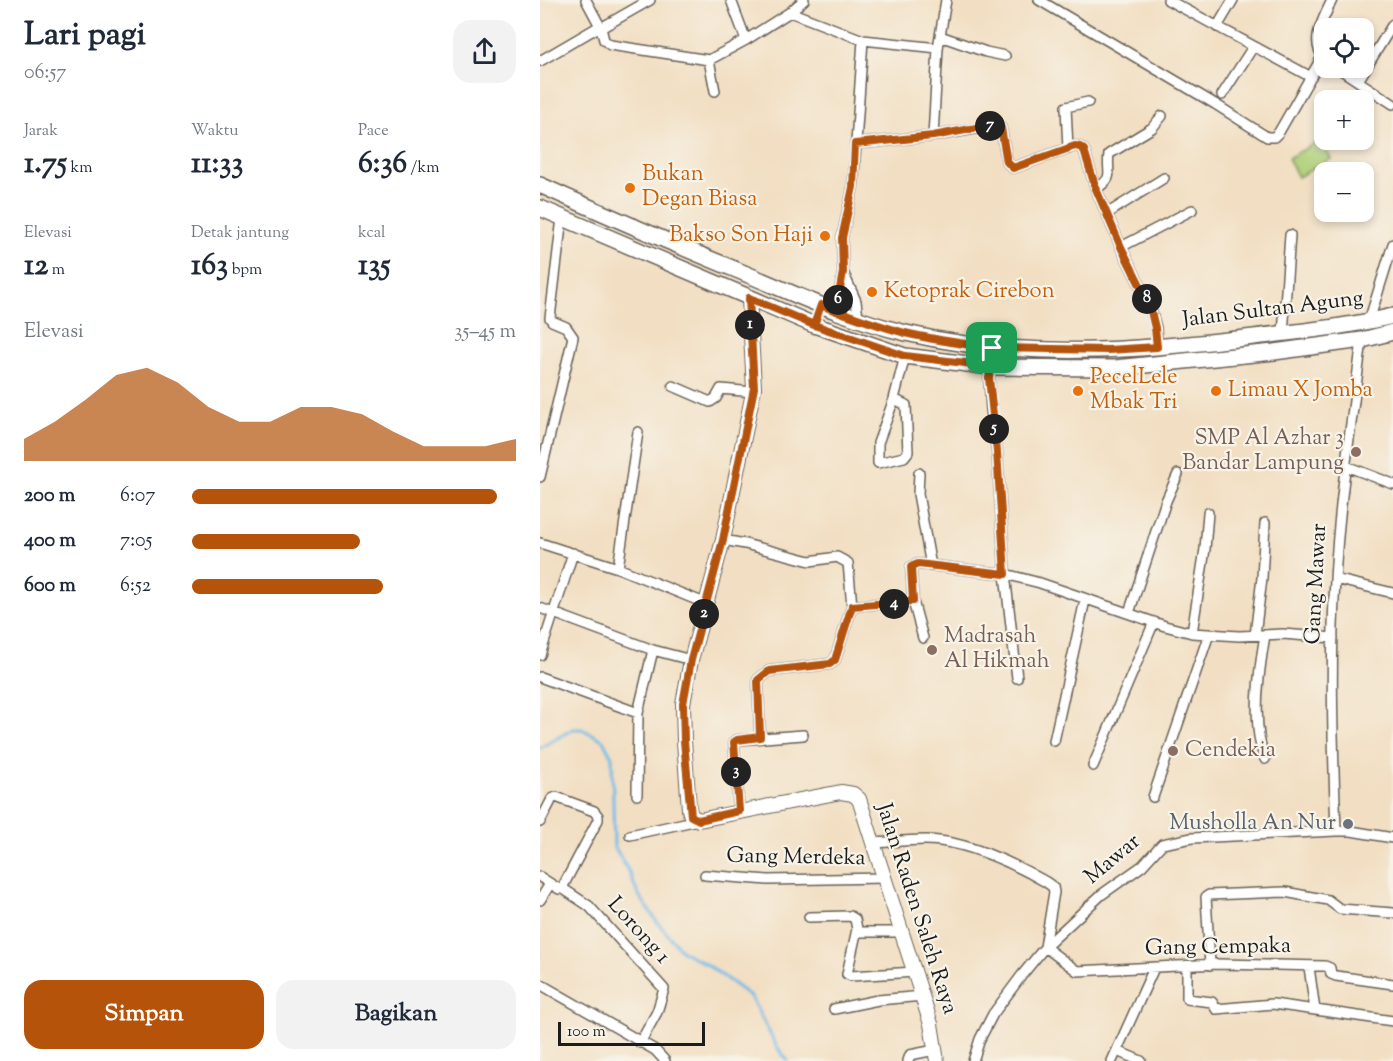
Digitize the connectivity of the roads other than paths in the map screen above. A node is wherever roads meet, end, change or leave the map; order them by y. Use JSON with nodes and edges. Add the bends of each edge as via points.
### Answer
{"nodes":[{"id":1,"x":586,"y":0,"type":"edge"},
{"id":2,"x":650,"y":0,"type":"edge"},
{"id":3,"x":731,"y":0,"type":"edge"},
{"id":4,"x":804,"y":0,"type":"edge"},
{"id":5,"x":946,"y":0,"type":"edge"},
{"id":6,"x":1039,"y":0,"type":"edge"},
{"id":7,"x":1168,"y":0,"type":"edge"},
{"id":8,"x":1233,"y":0,"type":"edge"},
{"id":9,"x":1320,"y":0,"type":"edge"},
{"id":10,"x":1331,"y":3,"type":"edge"},
{"id":11,"x":790,"y":12,"type":"junction"},
{"id":12,"x":1325,"y":18,"type":"edge"},
{"id":13,"x":1393,"y":24,"type":"edge"},
{"id":14,"x":601,"y":27,"type":"junction"},
{"id":15,"x":1217,"y":27,"type":"junction"},
{"id":16,"x":940,"y":36,"type":"junction"},
{"id":17,"x":746,"y":40,"type":"junction"},
{"id":18,"x":863,"y":40,"type":"junction"},
{"id":19,"x":1253,"y":47,"type":"junction"},
{"id":20,"x":938,"y":48,"type":"junction"},
{"id":21,"x":1005,"y":56,"type":"dead end"},
{"id":22,"x":709,"y":60,"type":"junction"},
{"id":23,"x":540,"y":61,"type":"edge"},
{"id":24,"x":1314,"y":73,"type":"edge"},
{"id":25,"x":1311,"y":77,"type":"junction"},
{"id":26,"x":1353,"y":78,"type":"edge"},
{"id":27,"x":1358,"y":81,"type":"junction"},
{"id":28,"x":715,"y":91,"type":"dead end"},
{"id":29,"x":1222,"y":95,"type":"dead end"},
{"id":30,"x":1088,"y":102,"type":"dead end"},
{"id":31,"x":1393,"y":104,"type":"edge"},
{"id":32,"x":1162,"y":116,"type":"dead end"},
{"id":33,"x":933,"y":136,"type":"junction"},
{"id":34,"x":855,"y":144,"type":"junction"},
{"id":35,"x":1068,"y":149,"type":"junction"},
{"id":36,"x":1164,"y":178,"type":"dead end"},
{"id":37,"x":540,"y":185,"type":"edge"},
{"id":38,"x":1096,"y":189,"type":"junction"},
{"id":39,"x":540,"y":208,"type":"edge"},
{"id":40,"x":1192,"y":210,"type":"dead end"},
{"id":41,"x":603,"y":213,"type":"junction"},
{"id":42,"x":1108,"y":213,"type":"junction"},
{"id":43,"x":562,"y":218,"type":"junction"},
{"id":44,"x":595,"y":232,"type":"junction"},
{"id":45,"x":1290,"y":235,"type":"dead end"},
{"id":46,"x":1393,"y":243,"type":"edge"},
{"id":47,"x":1121,"y":247,"type":"junction"},
{"id":48,"x":843,"y":272,"type":"junction"},
{"id":49,"x":749,"y":298,"type":"junction"},
{"id":50,"x":821,"y":305,"type":"junction"},
{"id":51,"x":836,"y":311,"type":"junction"},
{"id":52,"x":1393,"y":316,"type":"edge"},
{"id":53,"x":858,"y":318,"type":"junction"},
{"id":54,"x":1369,"y":321,"type":"junction"},
{"id":55,"x":814,"y":325,"type":"junction"},
{"id":56,"x":1393,"y":332,"type":"edge"},
{"id":57,"x":1283,"y":334,"type":"junction"},
{"id":58,"x":1362,"y":340,"type":"junction"},
{"id":59,"x":1157,"y":347,"type":"junction"},
{"id":60,"x":905,"y":356,"type":"junction"},
{"id":61,"x":991,"y":366,"type":"junction"},
{"id":62,"x":673,"y":386,"type":"dead end"},
{"id":63,"x":753,"y":392,"type":"junction"},
{"id":64,"x":894,"y":399,"type":"junction"},
{"id":65,"x":638,"y":432,"type":"dead end"},
{"id":66,"x":1346,"y":465,"type":"junction"},
{"id":67,"x":919,"y":473,"type":"dead end"},
{"id":68,"x":1178,"y":474,"type":"dead end"},
{"id":69,"x":540,"y":477,"type":"edge"},
{"id":70,"x":1393,"y":484,"type":"edge"},
{"id":71,"x":1208,"y":513,"type":"dead end"},
{"id":72,"x":1265,"y":523,"type":"dead end"},
{"id":73,"x":723,"y":540,"type":"junction"},
{"id":74,"x":540,"y":543,"type":"edge"},
{"id":75,"x":573,"y":553,"type":"junction"},
{"id":76,"x":931,"y":566,"type":"junction"},
{"id":77,"x":618,"y":568,"type":"junction"},
{"id":78,"x":1005,"y":574,"type":"junction"},
{"id":79,"x":1335,"y":579,"type":"junction"},
{"id":80,"x":1393,"y":593,"type":"edge"},
{"id":81,"x":1085,"y":600,"type":"junction"},
{"id":82,"x":913,"y":601,"type":"junction"},
{"id":83,"x":707,"y":604,"type":"junction"},
{"id":84,"x":852,"y":606,"type":"junction"},
{"id":85,"x":540,"y":608,"type":"edge"},
{"id":86,"x":553,"y":612,"type":"junction"},
{"id":87,"x":1129,"y":613,"type":"junction"},
{"id":88,"x":1154,"y":622,"type":"junction"},
{"id":89,"x":1192,"y":633,"type":"junction"},
{"id":90,"x":1209,"y":634,"type":"junction"},
{"id":91,"x":1260,"y":635,"type":"junction"},
{"id":92,"x":923,"y":638,"type":"dead end"},
{"id":93,"x":1333,"y":638,"type":"junction"},
{"id":94,"x":653,"y":650,"type":"junction"},
{"id":95,"x":540,"y":655,"type":"edge"},
{"id":96,"x":691,"y":660,"type":"junction"},
{"id":97,"x":540,"y":677,"type":"edge"},
{"id":98,"x":1017,"y":678,"type":"dead end"},
{"id":99,"x":638,"y":713,"type":"junction"},
{"id":100,"x":802,"y":735,"type":"dead end"},
{"id":101,"x":760,"y":737,"type":"junction"},
{"id":102,"x":1054,"y":741,"type":"dead end"},
{"id":103,"x":1265,"y":759,"type":"dead end"},
{"id":104,"x":1093,"y":766,"type":"dead end"},
{"id":105,"x":637,"y":795,"type":"dead end"},
{"id":106,"x":1153,"y":797,"type":"dead end"},
{"id":107,"x":739,"y":811,"type":"junction"},
{"id":108,"x":699,"y":820,"type":"junction"},
{"id":109,"x":540,"y":822,"type":"edge"},
{"id":110,"x":1336,"y":831,"type":"junction"},
{"id":111,"x":630,"y":835,"type":"dead end"},
{"id":112,"x":1393,"y":838,"type":"edge"},
{"id":113,"x":874,"y":843,"type":"junction"},
{"id":114,"x":705,"y":875,"type":"dead end"},
{"id":115,"x":540,"y":876,"type":"edge"},
{"id":116,"x":886,"y":878,"type":"junction"},
{"id":117,"x":550,"y":884,"type":"junction"},
{"id":118,"x":562,"y":888,"type":"junction"},
{"id":119,"x":540,"y":900,"type":"edge"},
{"id":120,"x":1393,"y":913,"type":"edge"},
{"id":121,"x":809,"y":917,"type":"dead end"},
{"id":122,"x":857,"y":929,"type":"junction"},
{"id":123,"x":903,"y":932,"type":"junction"},
{"id":124,"x":1045,"y":947,"type":"junction"},
{"id":125,"x":1210,"y":965,"type":"junction"},
{"id":126,"x":1187,"y":966,"type":"junction"},
{"id":127,"x":1309,"y":967,"type":"junction"},
{"id":128,"x":1154,"y":968,"type":"junction"},
{"id":129,"x":915,"y":972,"type":"junction"},
{"id":130,"x":540,"y":984,"type":"edge"},
{"id":131,"x":1393,"y":984,"type":"edge"},
{"id":132,"x":923,"y":996,"type":"junction"},
{"id":133,"x":834,"y":1009,"type":"dead end"},
{"id":134,"x":1316,"y":1010,"type":"junction"},
{"id":135,"x":1393,"y":1021,"type":"edge"},
{"id":136,"x":640,"y":1043,"type":"junction"},
{"id":137,"x":1117,"y":1051,"type":"junction"},
{"id":138,"x":936,"y":1056,"type":"edge"},
{"id":139,"x":665,"y":1061,"type":"edge"},
{"id":140,"x":908,"y":1061,"type":"edge"},
{"id":141,"x":973,"y":1061,"type":"edge"},
{"id":142,"x":1112,"y":1061,"type":"edge"},
{"id":143,"x":1141,"y":1061,"type":"edge"}],
"edges":[{"from":1,"to":14,"type":"street"},
{"from":2,"to":14,"type":"street"},
{"from":3,"to":17,"type":"street"},
{"from":4,"to":11,"type":"street"},
{"from":5,"to":16,"type":"street"},
{"from":6,"to":25,"type":"street","via":[[1267,137],[1279,132]]},
{"from":7,"to":15,"type":"street"},
{"from":8,"to":15,"type":"street"},
{"from":9,"to":10,"type":"street"},
{"from":10,"to":12,"type":"street"},
{"from":11,"to":17,"type":"street"},
{"from":11,"to":18,"type":"street"},
{"from":13,"to":27,"type":"street"},
{"from":14,"to":22,"type":"street","via":[[604,40],[610,45]]},
{"from":14,"to":23,"type":"street"},
{"from":15,"to":19,"type":"street"},
{"from":16,"to":20,"type":"street"},
{"from":16,"to":21,"type":"street"},
{"from":17,"to":22,"type":"street"},
{"from":18,"to":20,"type":"street"},
{"from":18,"to":34,"type":"street"},
{"from":19,"to":25,"type":"street"},
{"from":19,"to":29,"type":"street"},
{"from":20,"to":33,"type":"street"},
{"from":22,"to":28,"type":"street"},
{"from":24,"to":25,"type":"street"},
{"from":26,"to":27,"type":"street"},
{"from":27,"to":31,"type":"street"},
{"from":30,"to":35,"type":"street","via":[[1066,107]]},
{"from":32,"to":38,"type":"street","via":[[1152,128],[1109,154],[1110,177]]},
{"from":33,"to":34,"type":"street"},
{"from":33,"to":35,"type":"street","via":[[998,124],[1007,162],[1013,168]]},
{"from":34,"to":48,"type":"street","via":[[853,187],[842,238]]},
{"from":35,"to":38,"type":"street","via":[[1075,146],[1084,150]]},
{"from":36,"to":42,"type":"street"},
{"from":37,"to":41,"type":"main road","name":"Jalan Sultan Agung"},
{"from":38,"to":42,"type":"street"},
{"from":39,"to":43,"type":"main road","name":"Jalan Sultan Agung"},
{"from":40,"to":47,"type":"street"},
{"from":41,"to":44,"type":"main road"},
{"from":41,"to":50,"type":"main road","name":"Jalan Sultan Agung"},
{"from":42,"to":47,"type":"street"},
{"from":43,"to":44,"type":"main road","name":"Jalan Sultan Agung"},
{"from":43,"to":69,"type":"street","via":[[550,318],[569,329],[573,337]]},
{"from":44,"to":49,"type":"main road","name":"Jalan Sultan Agung"},
{"from":45,"to":57,"type":"street"},
{"from":46,"to":54,"type":"street"},
{"from":47,"to":59,"type":"street","via":[[1149,303]]},
{"from":48,"to":51,"type":"street"},
{"from":48,"to":53,"type":"street","via":[[856,301]]},
{"from":49,"to":55,"type":"main road","name":"Jalan Sultan Agung"},
{"from":49,"to":63,"type":"street"},
{"from":50,"to":51,"type":"main road","name":"Jalan Sultan Agung"},
{"from":50,"to":55,"type":"main road"},
{"from":51,"to":53,"type":"main road","name":"Jalan Sultan Agung"},
{"from":52,"to":54,"type":"main road","name":"Jalan Sultan Agung"},
{"from":53,"to":59,"type":"main road","name":"Jalan Sultan Agung","via":[[914,335],[992,348]]},
{"from":54,"to":57,"type":"main road","name":"Jalan Sultan Agung"},
{"from":55,"to":60,"type":"main road","name":"Jalan Sultan Agung"},
{"from":56,"to":58,"type":"main road","name":"Jalan Sultan Agung"},
{"from":57,"to":59,"type":"main road","name":"Jalan Sultan Agung"},
{"from":58,"to":61,"type":"main road","name":"Jalan Sultan Agung","via":[[1115,368]]},
{"from":58,"to":66,"type":"street","name":"Gang Mawar"},
{"from":60,"to":61,"type":"main road","name":"Jalan Sultan Agung"},
{"from":60,"to":64,"type":"street"},
{"from":61,"to":78,"type":"street"},
{"from":62,"to":63,"type":"street","via":[[710,402],[721,389]]},
{"from":63,"to":73,"type":"street"},
{"from":64,"to":64,"type":"street","via":[[878,443],[878,463],[904,457],[908,452],[906,405]]},
{"from":65,"to":77,"type":"street"},
{"from":66,"to":70,"type":"street"},
{"from":66,"to":79,"type":"street","name":"Gang Mawar"},
{"from":67,"to":76,"type":"street","via":[[918,494]]},
{"from":68,"to":87,"type":"street"},
{"from":71,"to":89,"type":"street"},
{"from":72,"to":91,"type":"street"},
{"from":73,"to":83,"type":"street"},
{"from":73,"to":84,"type":"street","via":[[810,561],[843,559],[848,563]]},
{"from":74,"to":75,"type":"street"},
{"from":75,"to":77,"type":"street"},
{"from":75,"to":86,"type":"street"},
{"from":76,"to":78,"type":"street"},
{"from":76,"to":82,"type":"street","via":[[911,567]]},
{"from":77,"to":83,"type":"street"},
{"from":78,"to":81,"type":"street"},
{"from":78,"to":98,"type":"street"},
{"from":79,"to":80,"type":"street"},
{"from":79,"to":93,"type":"street","name":"Gang Mawar"},
{"from":81,"to":87,"type":"street"},
{"from":81,"to":102,"type":"street"},
{"from":82,"to":84,"type":"street"},
{"from":82,"to":92,"type":"street"},
{"from":83,"to":96,"type":"street"},
{"from":84,"to":101,"type":"street","via":[[835,660],[830,664],[769,671],[758,680]]},
{"from":85,"to":86,"type":"street"},
{"from":86,"to":94,"type":"street"},
{"from":86,"to":95,"type":"street"},
{"from":87,"to":88,"type":"street"},
{"from":88,"to":89,"type":"street"},
{"from":88,"to":104,"type":"street"},
{"from":89,"to":90,"type":"street"},
{"from":90,"to":91,"type":"street"},
{"from":90,"to":106,"type":"street"},
{"from":91,"to":93,"type":"street"},
{"from":91,"to":103,"type":"street","via":[[1258,731]]},
{"from":93,"to":110,"type":"street","name":"Gang Mawar"},
{"from":94,"to":96,"type":"street"},
{"from":94,"to":99,"type":"street"},
{"from":96,"to":108,"type":"street","via":[[683,704],[684,741],[689,809],[691,816]]},
{"from":97,"to":99,"type":"street"},
{"from":99,"to":105,"type":"street"},
{"from":100,"to":101,"type":"street"},
{"from":101,"to":107,"type":"street","via":[[734,742]]},
{"from":107,"to":108,"type":"street","name":"Jalan Raden Saleh Raya"},
{"from":107,"to":113,"type":"street","name":"Jalan Raden Saleh Raya","via":[[841,792],[854,794]]},
{"from":108,"to":111,"type":"street"},
{"from":109,"to":118,"type":"street","via":[[556,797],[598,816]]},
{"from":110,"to":112,"type":"street","name":"Mawar"},
{"from":110,"to":124,"type":"street","name":"Mawar","via":[[1192,838],[1162,844],[1142,866],[1101,895]]},
{"from":113,"to":116,"type":"street","name":"Jalan Raden Saleh Raya"},
{"from":113,"to":124,"type":"street","via":[[951,843],[1002,859],[1046,882],[1054,892]]},
{"from":114,"to":116,"type":"street","name":"Gang Merdeka","via":[[768,880]]},
{"from":115,"to":117,"type":"street"},
{"from":116,"to":123,"type":"street","name":"Jalan Raden Saleh Raya"},
{"from":117,"to":118,"type":"street"},
{"from":117,"to":119,"type":"street"},
{"from":118,"to":136,"type":"street","name":"Lorong 1","via":[[589,906],[664,989]]},
{"from":120,"to":125,"type":"street","via":[[1340,909],[1328,900],[1285,892],[1209,895],[1206,897]]},
{"from":121,"to":122,"type":"street","via":[[850,916]]},
{"from":122,"to":123,"type":"street"},
{"from":122,"to":129,"type":"street","via":[[847,974]]},
{"from":123,"to":129,"type":"street","name":"Jalan Raden Saleh Raya"},
{"from":124,"to":128,"type":"street","name":"Gang Cempaka","via":[[1077,971]]},
{"from":124,"to":141,"type":"street","name":"Mawar","via":[[993,1014]]},
{"from":125,"to":126,"type":"street","name":"Gang Cempaka"},
{"from":125,"to":127,"type":"street","name":"Gang Cempaka"},
{"from":126,"to":128,"type":"street","name":"Gang Cempaka"},
{"from":126,"to":134,"type":"street","via":[[1186,999],[1212,1002],[1216,1009],[1273,1004]]},
{"from":127,"to":131,"type":"street","name":"Gang Cempaka","via":[[1325,966],[1336,976]]},
{"from":127,"to":134,"type":"street"},
{"from":128,"to":137,"type":"street"},
{"from":129,"to":132,"type":"street","name":"Jalan Raden Saleh Raya"},
{"from":130,"to":136,"type":"street"},
{"from":132,"to":133,"type":"street"},
{"from":132,"to":138,"type":"street","name":"Jalan Raden Saleh Raya"},
{"from":134,"to":135,"type":"street"},
{"from":136,"to":139,"type":"street","via":[[655,1050]]},
{"from":137,"to":142,"type":"street"},
{"from":137,"to":143,"type":"street"},
{"from":138,"to":140,"type":"street","via":[[910,1055]]}]}
